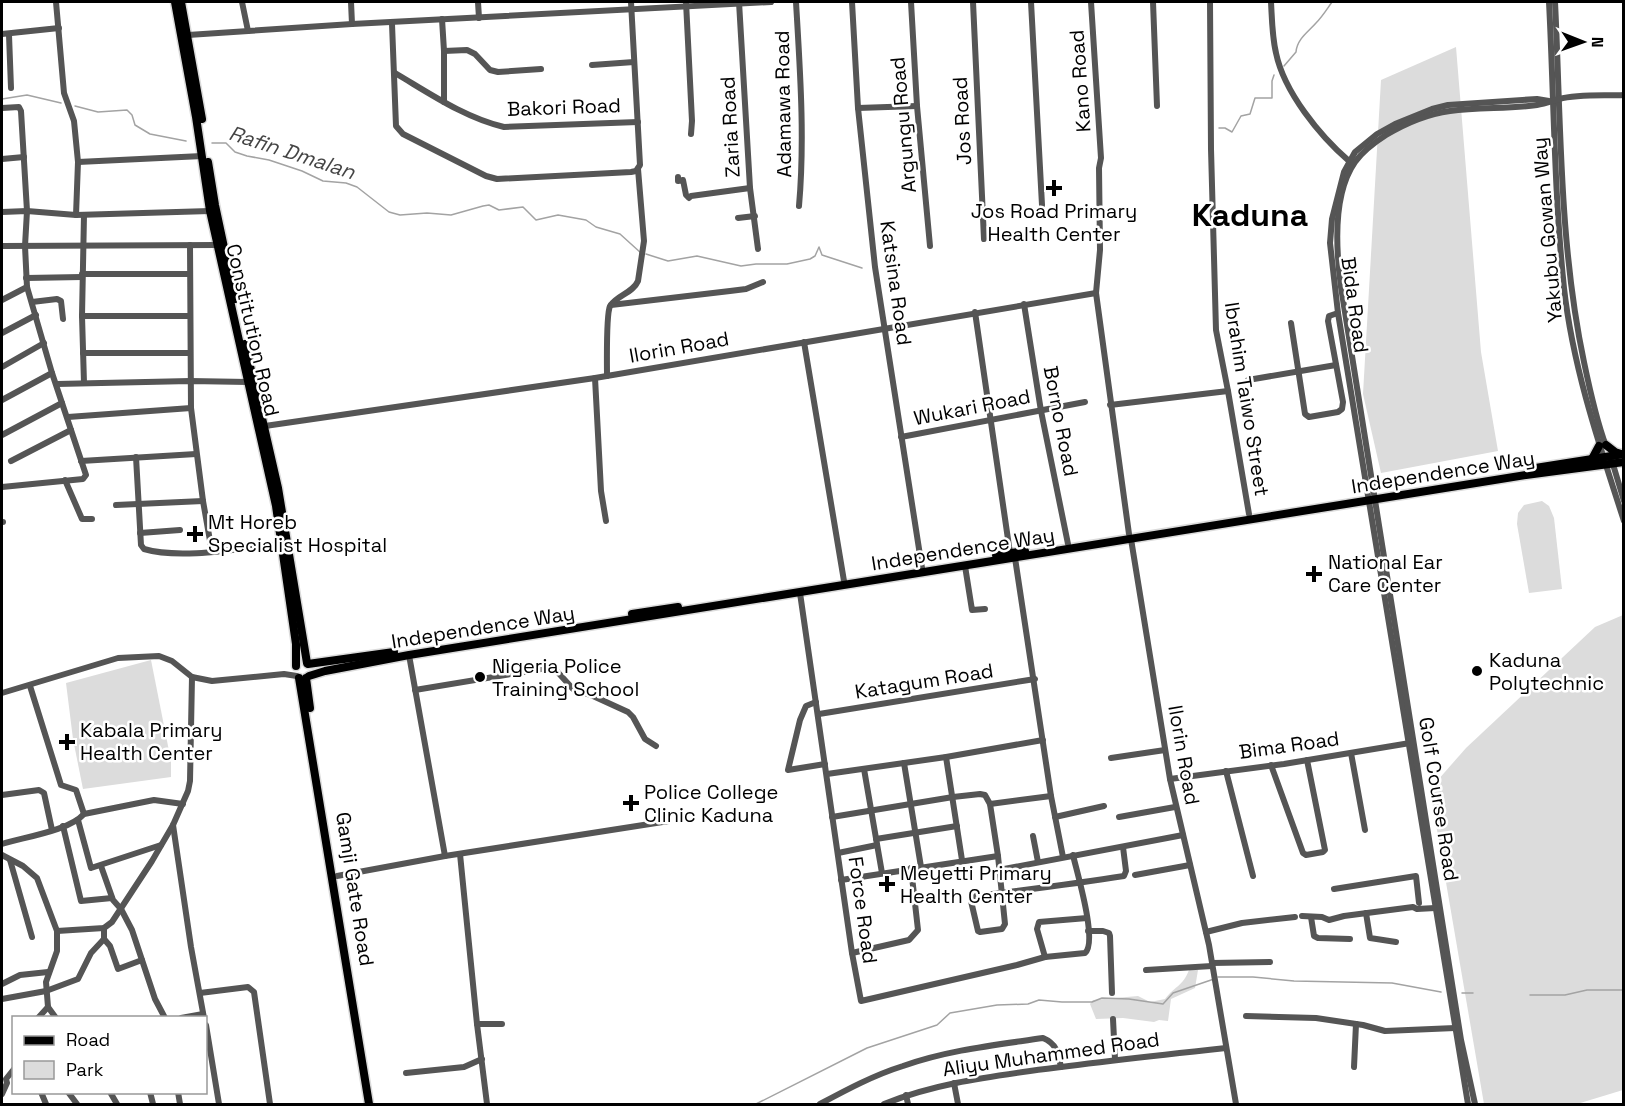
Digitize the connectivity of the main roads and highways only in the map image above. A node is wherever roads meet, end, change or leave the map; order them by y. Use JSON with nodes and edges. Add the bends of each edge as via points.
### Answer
{"nodes":[{"id":1,"x":175,"y":2,"type":"edge"},
{"id":2,"x":181,"y":2,"type":"edge"},
{"id":3,"x":202,"y":135,"type":"junction"},
{"id":4,"x":203,"y":146,"type":"junction"},
{"id":5,"x":235,"y":313,"type":"junction"},
{"id":6,"x":1623,"y":458,"type":"edge"},
{"id":7,"x":1593,"y":462,"type":"junction"},
{"id":8,"x":1371,"y":497,"type":"junction"},
{"id":9,"x":1130,"y":536,"type":"junction"},
{"id":10,"x":1012,"y":556,"type":"junction"},
{"id":11,"x":308,"y":664,"type":"junction"},
{"id":12,"x":300,"y":674,"type":"junction"},
{"id":13,"x":341,"y":920,"type":"junction"},
{"id":14,"x":369,"y":1104,"type":"edge"},
{"id":15,"x":374,"y":1104,"type":"edge"}],
"edges":[{"from":1,"to":3,"type":"main road","name":"Constitution Road"},
{"from":2,"to":3,"type":"main road","name":"Constitution Road"},
{"from":3,"to":4,"type":"main road","name":"Constitution Road"},
{"from":4,"to":5,"type":"main road","name":"Constitution Road"},
{"from":4,"to":5,"type":"main road","name":"Constitution Road","via":[[210,211]]},
{"from":5,"to":11,"type":"main road","name":"Constitution Road","via":[[266,426]]},
{"from":5,"to":12,"type":"main road","name":"Constitution Road","via":[[272,488]]},
{"from":6,"to":7,"type":"main road","name":"Independence Way","via":[[1609,465]]},
{"from":6,"to":7,"type":"main road","via":[[1602,445]]},
{"from":7,"to":8,"type":"main road","name":"Independence Way"},
{"from":8,"to":9,"type":"main road","name":"Independence Way"},
{"from":8,"to":9,"type":"main road","name":"Independence Way"},
{"from":9,"to":10,"type":"main road","name":"Independence Way"},
{"from":9,"to":10,"type":"main road","name":"Independence Way"},
{"from":10,"to":11,"type":"main road","name":"Independence Way"},
{"from":10,"to":12,"type":"main road","name":"Independence Way"},
{"from":11,"to":12,"type":"main road","name":"Constitution Road","via":[[311,670]]},
{"from":11,"to":12,"type":"main road","name":"Independence Way","via":[[302,662]]},
{"from":12,"to":13,"type":"main road"},
{"from":12,"to":13,"type":"main road","name":"Gamji Gate Road","via":[[337,876]]},
{"from":13,"to":14,"type":"main road"},
{"from":13,"to":15,"type":"main road","name":"Gamji Gate Road"}]}
